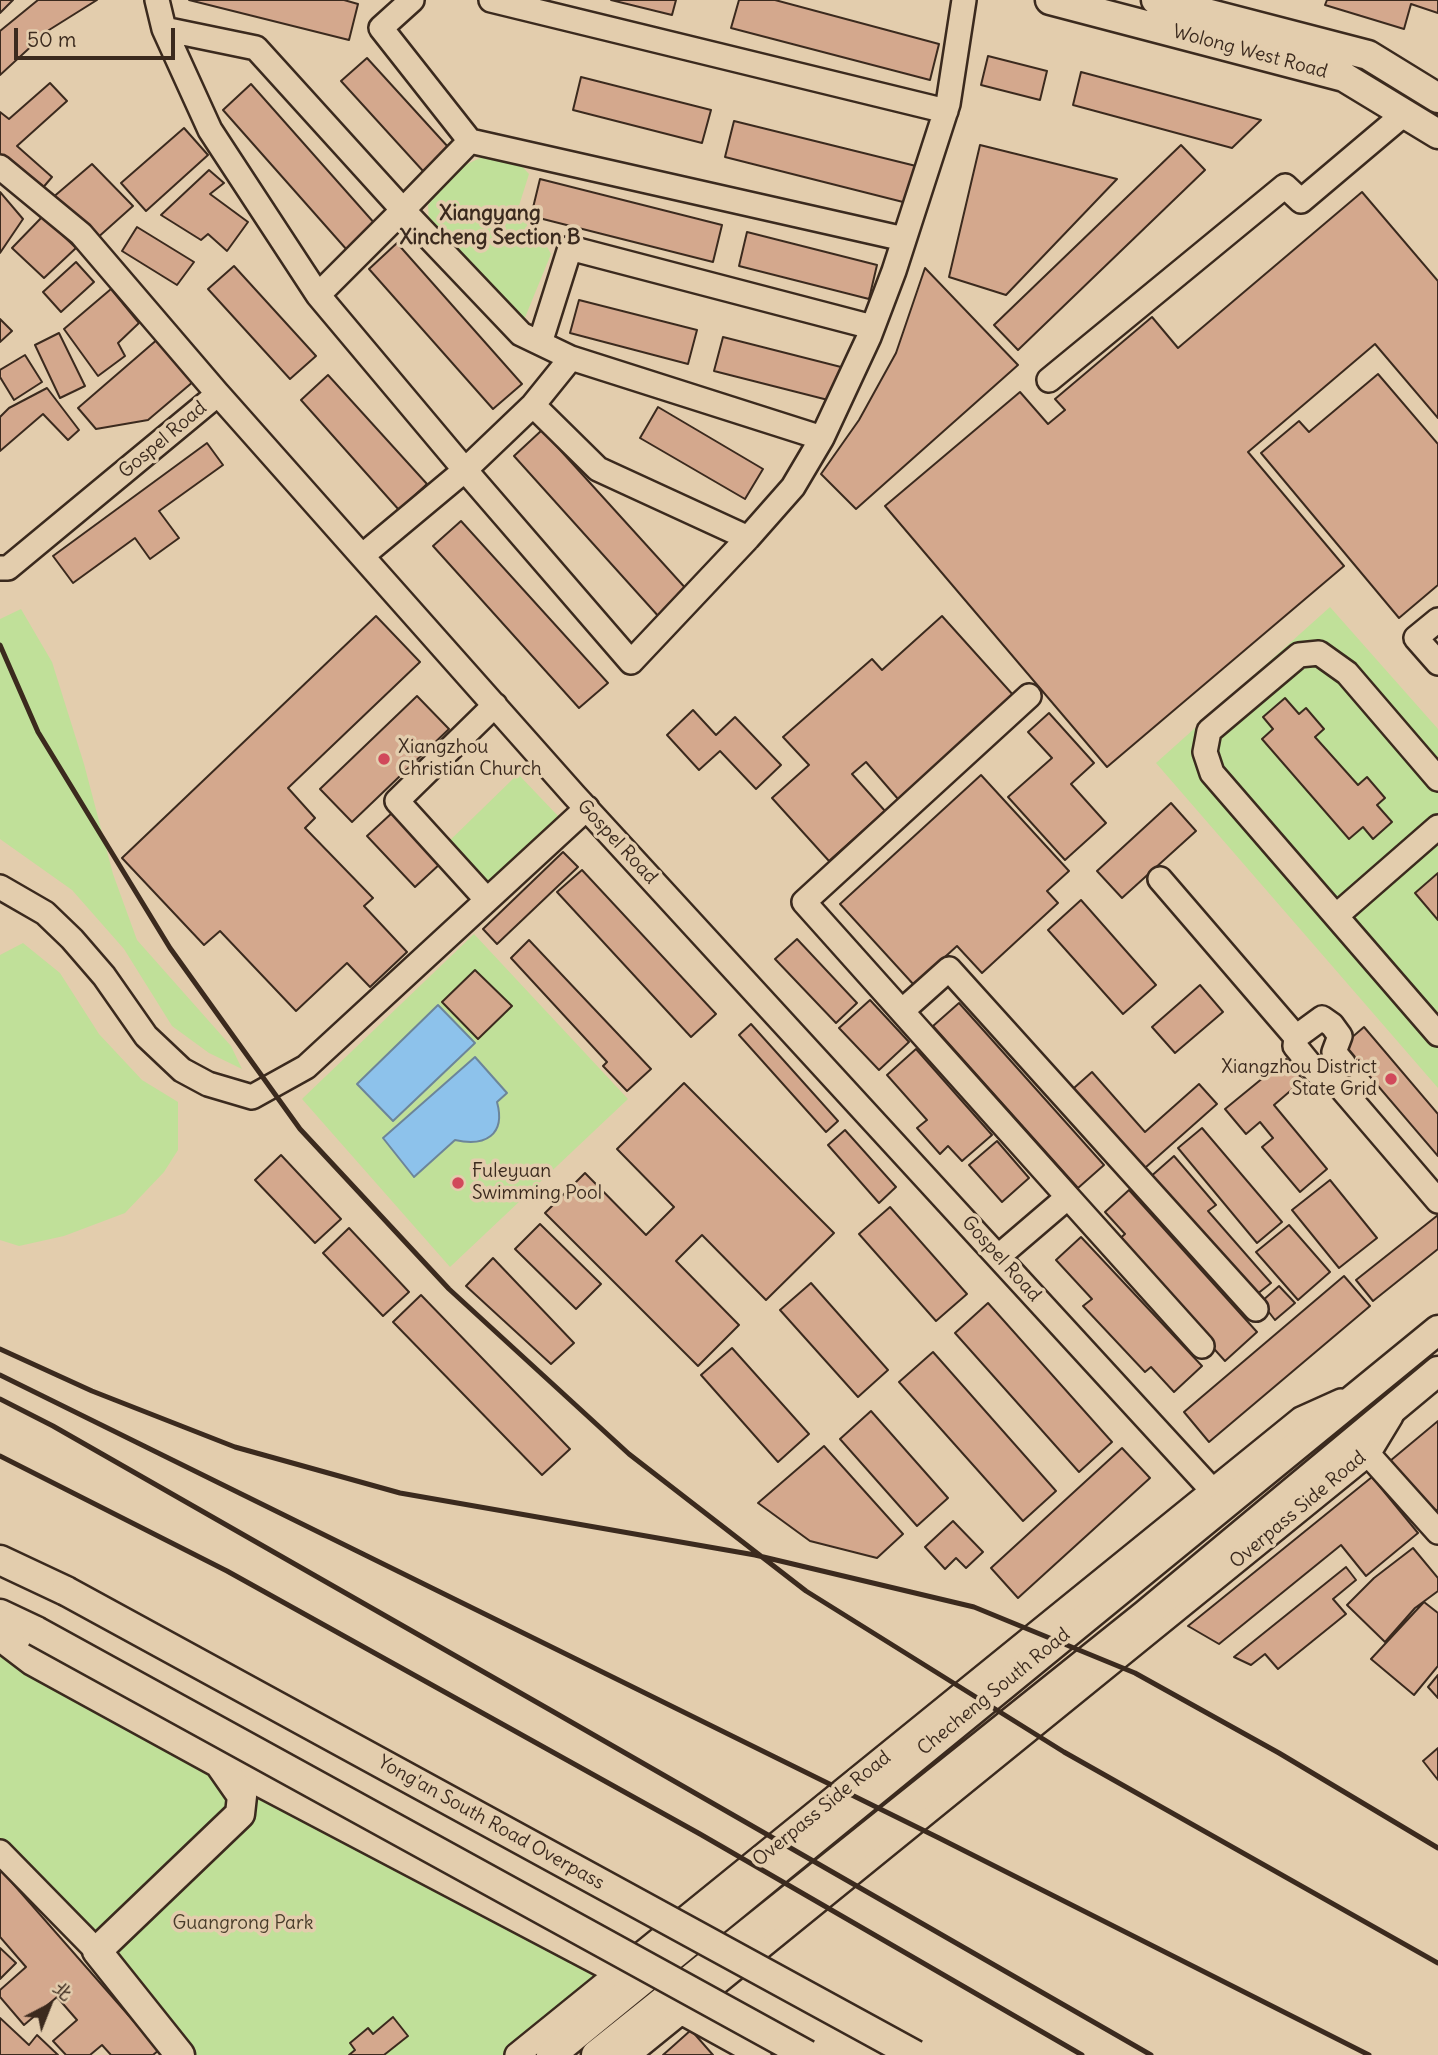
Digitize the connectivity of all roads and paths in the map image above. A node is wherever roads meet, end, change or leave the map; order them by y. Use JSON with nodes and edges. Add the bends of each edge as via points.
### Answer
{"nodes":[{"id":1,"x":157,"y":0,"type":"edge"},
{"id":2,"x":412,"y":0,"type":"edge"},
{"id":3,"x":491,"y":0,"type":"edge"},
{"id":4,"x":964,"y":0,"type":"edge"},
{"id":5,"x":1156,"y":0,"type":"edge"},
{"id":6,"x":1059,"y":1,"type":"edge"},
{"id":7,"x":164,"y":29,"type":"junction"},
{"id":8,"x":1438,"y":98,"type":"edge"},
{"id":9,"x":946,"y":111,"type":"junction"},
{"id":10,"x":1404,"y":114,"type":"junction"},
{"id":11,"x":1438,"y":134,"type":"edge"},
{"id":12,"x":470,"y":141,"type":"junction"},
{"id":13,"x":0,"y":167,"type":"edge"},
{"id":14,"x":403,"y":209,"type":"junction"},
{"id":15,"x":904,"y":239,"type":"junction"},
{"id":16,"x":318,"y":295,"type":"junction"},
{"id":17,"x":872,"y":327,"type":"junction"},
{"id":18,"x":540,"y":343,"type":"junction"},
{"id":19,"x":571,"y":358,"type":"junction"},
{"id":20,"x":1049,"y":380,"type":"dead end"},
{"id":21,"x":218,"y":394,"type":"junction"},
{"id":22,"x":533,"y":405,"type":"junction"},
{"id":23,"x":822,"y":438,"type":"junction"},
{"id":24,"x":465,"y":470,"type":"junction"},
{"id":25,"x":748,"y":538,"type":"junction"},
{"id":26,"x":362,"y":556,"type":"junction"},
{"id":27,"x":3,"y":570,"type":"edge"},
{"id":28,"x":1438,"y":620,"type":"edge"},
{"id":29,"x":1438,"y":663,"type":"edge"},
{"id":30,"x":1029,"y":696,"type":"dead end"},
{"id":31,"x":495,"y":705,"type":"junction"},
{"id":32,"x":1438,"y":779,"type":"edge"},
{"id":33,"x":587,"y":808,"type":"junction"},
{"id":34,"x":1438,"y":827,"type":"edge"},
{"id":35,"x":1160,"y":879,"type":"dead end"},
{"id":36,"x":4,"y":894,"type":"edge"},
{"id":37,"x":488,"y":900,"type":"junction"},
{"id":38,"x":1336,"y":916,"type":"junction"},
{"id":39,"x":902,"y":1011,"type":"junction"},
{"id":40,"x":1438,"y":1033,"type":"edge"},
{"id":41,"x":1296,"y":1037,"type":"junction"},
{"id":42,"x":1330,"y":1075,"type":"junction"},
{"id":43,"x":1068,"y":1197,"type":"junction"},
{"id":44,"x":1438,"y":1201,"type":"edge"},
{"id":45,"x":999,"y":1256,"type":"junction"},
{"id":46,"x":1256,"y":1309,"type":"dead end"},
{"id":47,"x":1438,"y":1330,"type":"edge"},
{"id":48,"x":1202,"y":1346,"type":"dead end"},
{"id":49,"x":1438,"y":1371,"type":"edge"},
{"id":50,"x":1363,"y":1391,"type":"junction"},
{"id":51,"x":1399,"y":1403,"type":"junction"},
{"id":52,"x":1368,"y":1454,"type":"junction"},
{"id":53,"x":1213,"y":1491,"type":"junction"},
{"id":54,"x":1438,"y":1532,"type":"edge"},
{"id":55,"x":0,"y":1560,"type":"edge"},
{"id":56,"x":0,"y":1614,"type":"edge"},
{"id":57,"x":0,"y":1636,"type":"edge"},
{"id":58,"x":219,"y":1763,"type":"junction"},
{"id":59,"x":0,"y":1852,"type":"edge"},
{"id":60,"x":97,"y":1951,"type":"junction"},
{"id":61,"x":618,"y":1973,"type":"junction"},
{"id":62,"x":681,"y":2012,"type":"junction"},
{"id":63,"x":180,"y":2055,"type":"edge"},
{"id":64,"x":517,"y":2055,"type":"edge"},
{"id":65,"x":551,"y":2055,"type":"edge"},
{"id":66,"x":596,"y":2055,"type":"edge"},
{"id":67,"x":628,"y":2055,"type":"edge"},
{"id":68,"x":759,"y":2055,"type":"edge"},
{"id":69,"x":807,"y":2055,"type":"edge"},
{"id":70,"x":915,"y":2055,"type":"edge"}],
"edges":[{"from":1,"to":7,"type":"street"},
{"from":2,"to":12,"type":"street","via":[[381,28]]},
{"from":3,"to":9,"type":"street"},
{"from":4,"to":9,"type":"street"},
{"from":5,"to":8,"type":"main road","name":"Wolong West Road","via":[[1368,55]]},
{"from":6,"to":10,"type":"main road","name":"Wolong West Road","via":[[1344,77]]},
{"from":7,"to":14,"type":"street","via":[[256,48]]},
{"from":7,"to":16,"type":"street","via":[[210,130]]},
{"from":9,"to":15,"type":"street"},
{"from":10,"to":11,"type":"main road","name":"Wolong West Road"},
{"from":10,"to":20,"type":"street","via":[[1301,201],[1285,186]]},
{"from":12,"to":14,"type":"street"},
{"from":12,"to":15,"type":"street"},
{"from":13,"to":21,"type":"street","via":[[81,234]]},
{"from":14,"to":16,"type":"street"},
{"from":14,"to":18,"type":"street","via":[[521,334]]},
{"from":15,"to":17,"type":"street"},
{"from":16,"to":24,"type":"street"},
{"from":17,"to":18,"type":"street","via":[[570,248]]},
{"from":17,"to":23,"type":"street"},
{"from":18,"to":19,"type":"street"},
{"from":19,"to":22,"type":"street"},
{"from":19,"to":23,"type":"street"},
{"from":21,"to":26,"type":"street","name":"Gospel Road"},
{"from":21,"to":27,"type":"street","name":"Gospel Road"},
{"from":22,"to":24,"type":"street"},
{"from":22,"to":25,"type":"street","via":[[598,469]]},
{"from":23,"to":25,"type":"street","via":[[793,487]]},
{"from":24,"to":25,"type":"street","via":[[631,662]]},
{"from":24,"to":26,"type":"street"},
{"from":26,"to":31,"type":"street","name":"Gospel Road"},
{"from":28,"to":29,"type":"street","via":[[1416,638]]},
{"from":30,"to":39,"type":"street","via":[[804,902]]},
{"from":31,"to":33,"type":"street","name":"Gospel Road"},
{"from":31,"to":37,"type":"street","via":[[397,801]]},
{"from":32,"to":38,"type":"street","via":[[1347,673],[1318,653],[1298,655],[1209,731],[1206,752],[1212,773]]},
{"from":33,"to":37,"type":"street"},
{"from":33,"to":45,"type":"street","name":"Gospel Road"},
{"from":34,"to":38,"type":"street"},
{"from":35,"to":41,"type":"street"},
{"from":36,"to":37,"type":"street","via":[[45,913],[72,939],[146,1036],[182,1070],[208,1084],[252,1097],[306,1068]]},
{"from":38,"to":40,"type":"street"},
{"from":39,"to":43,"type":"street"},
{"from":39,"to":46,"type":"street","via":[[949,969]]},
{"from":41,"to":42,"type":"street","via":[[1295,1046],[1317,1073]]},
{"from":41,"to":42,"type":"street","via":[[1322,1018],[1332,1025],[1340,1037],[1334,1052],[1344,1064]]},
{"from":42,"to":44,"type":"street"},
{"from":43,"to":45,"type":"street"},
{"from":43,"to":48,"type":"street"},
{"from":45,"to":53,"type":"street","name":"Gospel Road"},
{"from":47,"to":50,"type":"main road","name":"Checheng South Road"},
{"from":49,"to":51,"type":"main road","name":"Checheng South Road"},
{"from":50,"to":53,"type":"street","name":"Overpass Side Road","via":[[1301,1419]]},
{"from":50,"to":65,"type":"main road","name":"Checheng South Road"},
{"from":51,"to":52,"type":"street","name":"Overpass Side Road"},
{"from":51,"to":66,"type":"main road","name":"Checheng South Road","via":[[1145,1615]]},
{"from":52,"to":54,"type":"street"},
{"from":52,"to":62,"type":"street","name":"Overpass Side Road"},
{"from":53,"to":61,"type":"street","name":"Overpass Side Road"},
{"from":55,"to":70,"type":"main road","name":"Yong'an South Road Overpass","bridge":true,"via":[[66,1591]]},
{"from":56,"to":69,"type":"main road","bridge":true},
{"from":57,"to":58,"type":"main road","via":[[33,1661]]},
{"from":58,"to":60,"type":"main road","via":[[242,1796],[240,1814]]},
{"from":58,"to":61,"type":"street"},
{"from":59,"to":60,"type":"street"},
{"from":60,"to":63,"type":"main road"},
{"from":61,"to":64,"type":"street","name":"Overpass Side Road"},
{"from":62,"to":67,"type":"street","name":"Overpass Side Road"},
{"from":62,"to":68,"type":"street"}]}
